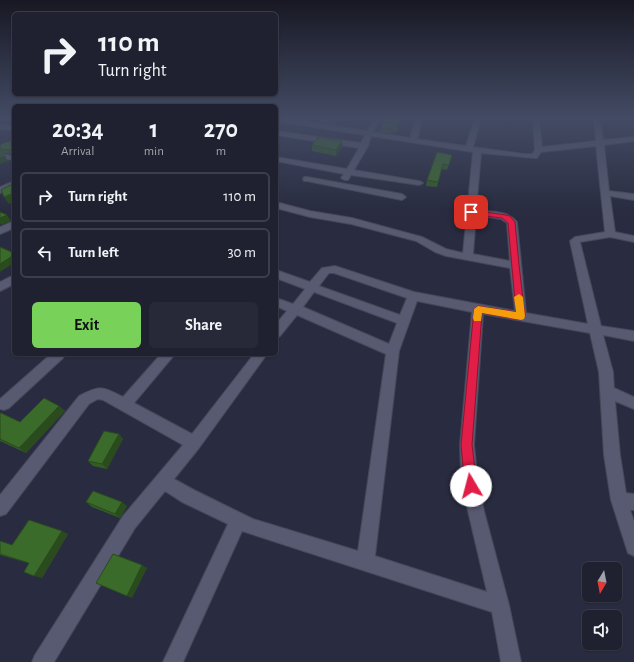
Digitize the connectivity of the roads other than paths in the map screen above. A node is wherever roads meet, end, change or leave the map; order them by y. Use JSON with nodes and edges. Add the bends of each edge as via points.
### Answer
{"nodes":[{"id":1,"x":362,"y":149,"type":"edge"},
{"id":2,"x":466,"y":149,"type":"edge"},
{"id":3,"x":549,"y":149,"type":"edge"},
{"id":4,"x":601,"y":149,"type":"edge"},
{"id":5,"x":473,"y":150,"type":"junction"},
{"id":6,"x":539,"y":150,"type":"joint"},
{"id":7,"x":0,"y":156,"type":"edge"},
{"id":8,"x":12,"y":157,"type":"edge"},
{"id":9,"x":278,"y":159,"type":"edge"},
{"id":10,"x":349,"y":172,"type":"junction"},
{"id":11,"x":307,"y":179,"type":"dead end"},
{"id":12,"x":419,"y":183,"type":"dead end"},
{"id":13,"x":12,"y":184,"type":"edge"},
{"id":14,"x":340,"y":185,"type":"junction"},
{"id":15,"x":0,"y":190,"type":"edge"},
{"id":16,"x":605,"y":193,"type":"junction"},
{"id":17,"x":402,"y":197,"type":"dead end"},
{"id":18,"x":634,"y":197,"type":"edge"},
{"id":19,"x":278,"y":206,"type":"edge"},
{"id":20,"x":471,"y":212,"type":"junction"},
{"id":21,"x":12,"y":224,"type":"edge"},
{"id":22,"x":12,"y":225,"type":"edge"},
{"id":23,"x":0,"y":226,"type":"edge"},
{"id":24,"x":0,"y":231,"type":"edge"},
{"id":25,"x":610,"y":234,"type":"junction"},
{"id":26,"x":634,"y":239,"type":"edge"},
{"id":27,"x":468,"y":258,"type":"junction"},
{"id":28,"x":515,"y":265,"type":"junction"},
{"id":29,"x":278,"y":275,"type":"edge"},
{"id":30,"x":12,"y":280,"type":"edge"},
{"id":31,"x":0,"y":287,"type":"edge"},
{"id":32,"x":312,"y":288,"type":"junction"},
{"id":33,"x":412,"y":296,"type":"junction"},
{"id":34,"x":278,"y":303,"type":"edge"},
{"id":35,"x":295,"y":309,"type":"junction"},
{"id":36,"x":478,"y":309,"type":"junction"},
{"id":37,"x":521,"y":316,"type":"junction"},
{"id":38,"x":404,"y":321,"type":"junction"},
{"id":39,"x":596,"y":329,"type":"junction"},
{"id":40,"x":278,"y":331,"type":"edge"},
{"id":41,"x":634,"y":336,"type":"edge"},
{"id":42,"x":393,"y":351,"type":"junction"},
{"id":43,"x":57,"y":356,"type":"edge"},
{"id":44,"x":167,"y":356,"type":"edge"},
{"id":45,"x":259,"y":356,"type":"edge"},
{"id":46,"x":608,"y":392,"type":"junction"},
{"id":47,"x":634,"y":403,"type":"edge"},
{"id":48,"x":4,"y":404,"type":"dead end"},
{"id":49,"x":124,"y":405,"type":"junction"},
{"id":50,"x":194,"y":443,"type":"junction"},
{"id":51,"x":163,"y":481,"type":"junction"},
{"id":52,"x":626,"y":501,"type":"edge"},
{"id":53,"x":0,"y":508,"type":"edge"},
{"id":54,"x":238,"y":521,"type":"junction"},
{"id":55,"x":634,"y":547,"type":"edge"},
{"id":56,"x":365,"y":562,"type":"junction"},
{"id":57,"x":500,"y":605,"type":"junction"},
{"id":58,"x":42,"y":662,"type":"edge"},
{"id":59,"x":173,"y":662,"type":"edge"},
{"id":60,"x":511,"y":662,"type":"edge"}],
"edges":[{"from":1,"to":10,"type":"street"},
{"from":2,"to":5,"type":"street"},
{"from":3,"to":6,"type":"street"},
{"from":4,"to":16,"type":"street"},
{"from":5,"to":6,"type":"street","via":[[529,156],[534,156]]},
{"from":5,"to":20,"type":"street"},
{"from":7,"to":8,"type":"street"},
{"from":9,"to":10,"type":"street"},
{"from":10,"to":12,"type":"street"},
{"from":10,"to":14,"type":"street"},
{"from":11,"to":14,"type":"street"},
{"from":13,"to":15,"type":"street"},
{"from":14,"to":17,"type":"street"},
{"from":16,"to":18,"type":"street"},
{"from":16,"to":25,"type":"street"},
{"from":19,"to":27,"type":"street","via":[[352,221],[419,239],[435,249]]},
{"from":20,"to":27,"type":"street"},
{"from":20,"to":28,"type":"street","via":[[503,216],[511,220]]},
{"from":21,"to":23,"type":"street"},
{"from":22,"to":24,"type":"street"},
{"from":25,"to":26,"type":"street"},
{"from":25,"to":39,"type":"street","via":[[586,236],[575,241]]},
{"from":27,"to":28,"type":"street"},
{"from":28,"to":37,"type":"street"},
{"from":29,"to":32,"type":"street"},
{"from":30,"to":31,"type":"street"},
{"from":32,"to":33,"type":"street","via":[[326,270],[336,268]]},
{"from":32,"to":35,"type":"street"},
{"from":32,"to":38,"type":"street"},
{"from":33,"to":36,"type":"street"},
{"from":33,"to":38,"type":"street"},
{"from":34,"to":35,"type":"street"},
{"from":35,"to":40,"type":"street"},
{"from":35,"to":42,"type":"street"},
{"from":36,"to":37,"type":"street"},
{"from":36,"to":57,"type":"street","via":[[467,452],[476,511]]},
{"from":37,"to":39,"type":"street"},
{"from":38,"to":42,"type":"street"},
{"from":39,"to":41,"type":"street"},
{"from":39,"to":46,"type":"street"},
{"from":42,"to":56,"type":"street"},
{"from":43,"to":48,"type":"street"},
{"from":44,"to":49,"type":"street"},
{"from":45,"to":50,"type":"street"},
{"from":46,"to":47,"type":"street"},
{"from":46,"to":52,"type":"street","via":[[612,455]]},
{"from":49,"to":50,"type":"street"},
{"from":49,"to":53,"type":"street","via":[[106,394],[97,393],[84,400]]},
{"from":50,"to":51,"type":"street"},
{"from":51,"to":54,"type":"street"},
{"from":51,"to":58,"type":"street","via":[[129,522]]},
{"from":52,"to":55,"type":"street"},
{"from":54,"to":56,"type":"street"},
{"from":54,"to":59,"type":"street"},
{"from":56,"to":57,"type":"street"},
{"from":57,"to":60,"type":"street"}]}
